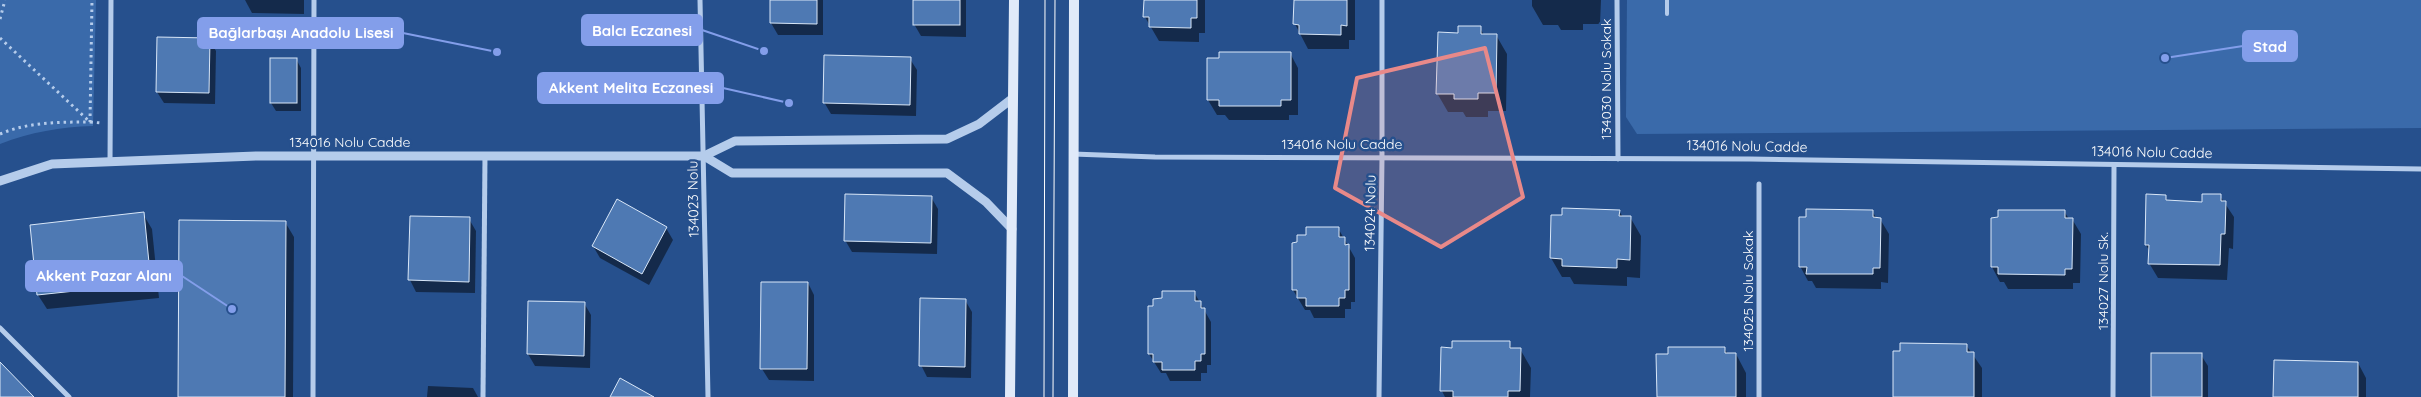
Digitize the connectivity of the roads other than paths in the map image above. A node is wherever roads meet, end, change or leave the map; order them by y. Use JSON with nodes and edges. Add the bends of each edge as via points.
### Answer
{"nodes":[{"id":1,"x":111,"y":0,"type":"edge"},
{"id":2,"x":314,"y":0,"type":"edge"},
{"id":3,"x":700,"y":0,"type":"edge"},
{"id":4,"x":1014,"y":0,"type":"edge"},
{"id":5,"x":1074,"y":0,"type":"edge"},
{"id":6,"x":1382,"y":0,"type":"edge"},
{"id":7,"x":1617,"y":0,"type":"edge"},
{"id":8,"x":1667,"y":0,"type":"edge"},
{"id":9,"x":1667,"y":14,"type":"dead end"},
{"id":10,"x":1013,"y":98,"type":"junction"},
{"id":11,"x":1073,"y":154,"type":"junction"},
{"id":12,"x":485,"y":155,"type":"junction"},
{"id":13,"x":312,"y":156,"type":"junction"},
{"id":14,"x":704,"y":156,"type":"junction"},
{"id":15,"x":1382,"y":158,"type":"junction"},
{"id":16,"x":1618,"y":159,"type":"junction"},
{"id":17,"x":110,"y":162,"type":"junction"},
{"id":18,"x":2114,"y":166,"type":"junction"},
{"id":19,"x":2421,"y":169,"type":"edge"},
{"id":20,"x":0,"y":181,"type":"edge"},
{"id":21,"x":1759,"y":184,"type":"dead end"},
{"id":22,"x":1012,"y":229,"type":"junction"},
{"id":23,"x":0,"y":328,"type":"edge"},
{"id":24,"x":69,"y":397,"type":"edge"},
{"id":25,"x":313,"y":397,"type":"edge"},
{"id":26,"x":482,"y":397,"type":"edge"},
{"id":27,"x":708,"y":397,"type":"edge"},
{"id":28,"x":1010,"y":397,"type":"edge"},
{"id":29,"x":1073,"y":397,"type":"edge"},
{"id":30,"x":1379,"y":397,"type":"edge"},
{"id":31,"x":1759,"y":397,"type":"edge"},
{"id":32,"x":2114,"y":397,"type":"edge"}],
"edges":[{"from":1,"to":17,"type":"street"},
{"from":2,"to":13,"type":"street"},
{"from":3,"to":14,"type":"street","name":"134023 Nolu"},
{"from":4,"to":10,"type":"main road"},
{"from":5,"to":11,"type":"main road"},
{"from":6,"to":15,"type":"street","name":"134024 Nolu"},
{"from":7,"to":16,"type":"street","name":"134030 Nolu Sokak"},
{"from":8,"to":9,"type":"lane"},
{"from":10,"to":14,"type":"street","via":[[979,124],[947,139],[735,141]]},
{"from":10,"to":22,"type":"main road"},
{"from":11,"to":15,"type":"street","name":"134016 Nolu Cadde"},
{"from":11,"to":29,"type":"main road"},
{"from":12,"to":13,"type":"street","name":"134016 Nolu Cadde"},
{"from":12,"to":14,"type":"street","name":"134016 Nolu Cadde"},
{"from":12,"to":26,"type":"street"},
{"from":13,"to":17,"type":"street","name":"134016 Nolu Cadde"},
{"from":13,"to":25,"type":"street"},
{"from":14,"to":22,"type":"street","via":[[732,172],[947,173],[986,202]]},
{"from":14,"to":27,"type":"street","name":"134023 Nolu"},
{"from":15,"to":16,"type":"street","name":"134016 Nolu Cadde"},
{"from":15,"to":30,"type":"street","name":"134024 Nolu"},
{"from":16,"to":18,"type":"street","name":"134016 Nolu Cadde"},
{"from":17,"to":20,"type":"street","name":"134016 Nolu Cadde","via":[[52,164]]},
{"from":18,"to":19,"type":"street","name":"134016 Nolu Cadde"},
{"from":18,"to":32,"type":"street","name":"134027 Nolu Sk."},
{"from":21,"to":31,"type":"street","name":"134025 Nolu Sokak"},
{"from":22,"to":28,"type":"main road"},
{"from":23,"to":24,"type":"street"}]}
